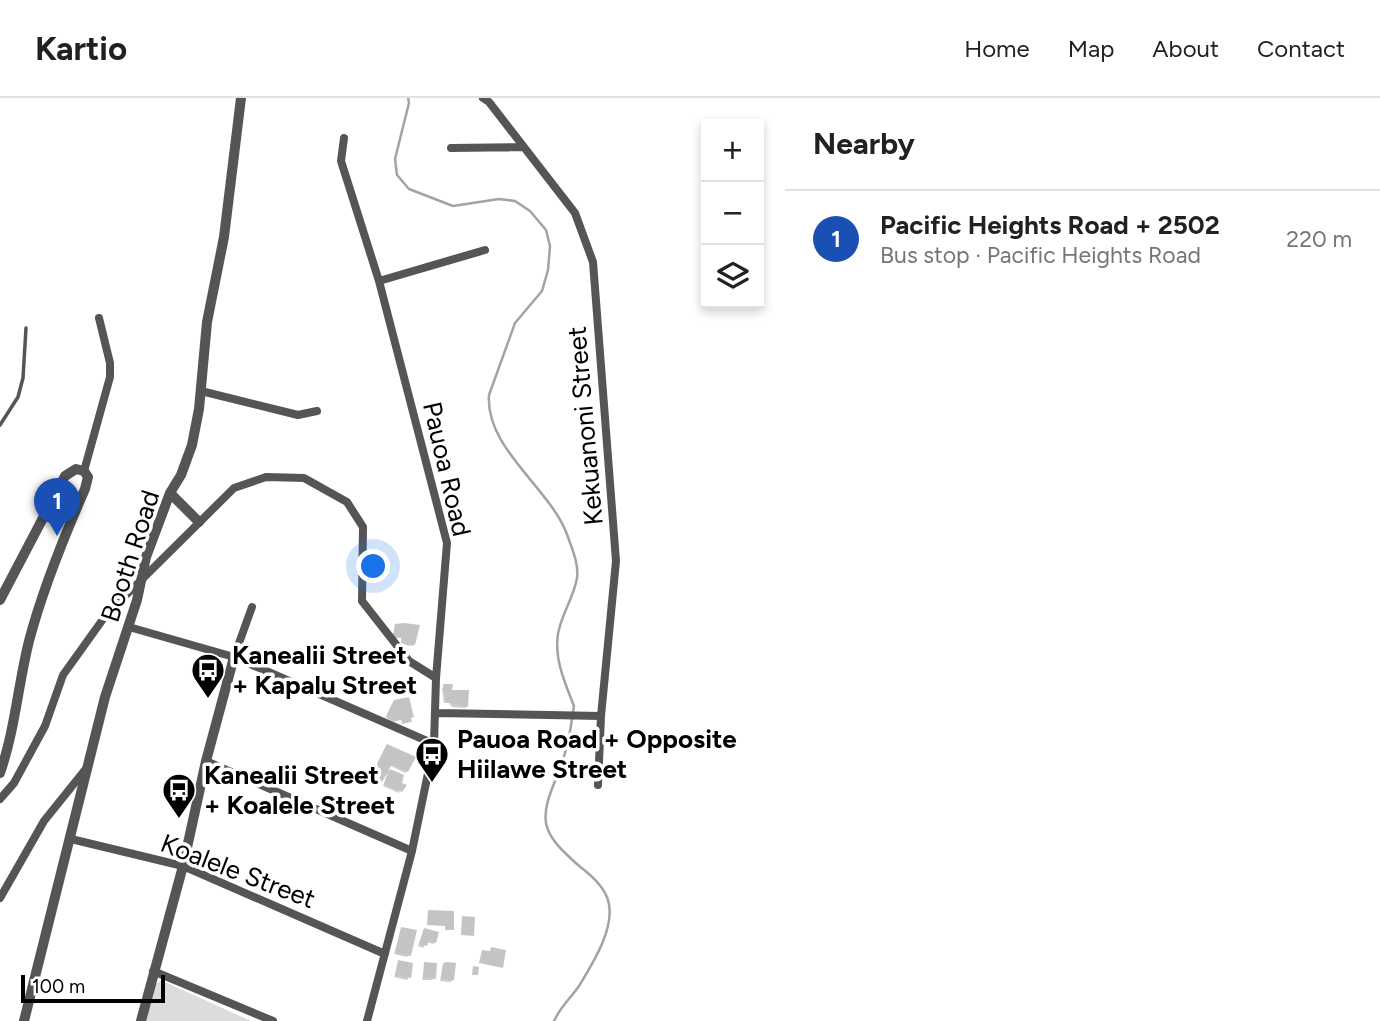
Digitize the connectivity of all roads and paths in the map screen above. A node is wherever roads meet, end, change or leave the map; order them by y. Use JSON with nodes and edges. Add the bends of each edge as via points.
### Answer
{"nodes":[{"id":1,"x":241,"y":98,"type":"edge"},
{"id":2,"x":489,"y":99,"type":"edge"},
{"id":3,"x":344,"y":138,"type":"dead end"},
{"id":4,"x":523,"y":147,"type":"junction"},
{"id":5,"x":451,"y":148,"type":"dead end"},
{"id":6,"x":485,"y":250,"type":"dead end"},
{"id":7,"x":379,"y":281,"type":"junction"},
{"id":8,"x":99,"y":318,"type":"dead end"},
{"id":9,"x":26,"y":328,"type":"dead end"},
{"id":10,"x":201,"y":391,"type":"junction"},
{"id":11,"x":317,"y":411,"type":"dead end"},
{"id":12,"x":0,"y":425,"type":"edge"},
{"id":13,"x":84,"y":471,"type":"junction"},
{"id":14,"x":170,"y":493,"type":"junction"},
{"id":15,"x":199,"y":522,"type":"junction"},
{"id":16,"x":142,"y":578,"type":"junction"},
{"id":17,"x":0,"y":600,"type":"edge"},
{"id":18,"x":252,"y":607,"type":"dead end"},
{"id":19,"x":129,"y":627,"type":"junction"},
{"id":20,"x":234,"y":657,"type":"junction"},
{"id":21,"x":436,"y":678,"type":"junction"},
{"id":22,"x":436,"y":713,"type":"junction"},
{"id":23,"x":601,"y":716,"type":"junction"},
{"id":24,"x":434,"y":744,"type":"junction"},
{"id":25,"x":206,"y":761,"type":"junction"},
{"id":26,"x":88,"y":768,"type":"junction"},
{"id":27,"x":0,"y":773,"type":"edge"},
{"id":28,"x":598,"y":785,"type":"dead end"},
{"id":29,"x":0,"y":799,"type":"edge"},
{"id":30,"x":71,"y":839,"type":"junction"},
{"id":31,"x":412,"y":851,"type":"junction"},
{"id":32,"x":183,"y":866,"type":"junction"},
{"id":33,"x":0,"y":898,"type":"edge"},
{"id":34,"x":385,"y":954,"type":"junction"},
{"id":35,"x":153,"y":971,"type":"junction"},
{"id":36,"x":24,"y":1021,"type":"edge"},
{"id":37,"x":141,"y":1021,"type":"edge"},
{"id":38,"x":273,"y":1021,"type":"edge"},
{"id":39,"x":367,"y":1021,"type":"edge"}],
"edges":[{"from":1,"to":10,"type":"street","name":"Booth Road"},
{"from":2,"to":4,"type":"street","name":"Kekuanoni Street"},
{"from":3,"to":7,"type":"street","name":"Pauoa Road","via":[[341,161]]},
{"from":4,"to":5,"type":"street"},
{"from":4,"to":23,"type":"street","name":"Kekuanoni Street","via":[[575,213],[593,262],[616,561]]},
{"from":6,"to":7,"type":"street"},
{"from":7,"to":21,"type":"street","name":"Pauoa Road","via":[[447,543]]},
{"from":8,"to":13,"type":"street","via":[[110,377]]},
{"from":9,"to":12,"type":"lane","via":[[18,397]]},
{"from":10,"to":11,"type":"street","via":[[298,415]]},
{"from":10,"to":14,"type":"street","name":"Booth Road","via":[[192,445]]},
{"from":13,"to":17,"type":"street","via":[[76,469],[65,476]]},
{"from":13,"to":27,"type":"street","via":[[87,482],[43,592]]},
{"from":14,"to":15,"type":"street"},
{"from":14,"to":16,"type":"street","name":"Booth Road"},
{"from":15,"to":16,"type":"street"},
{"from":15,"to":21,"type":"street","via":[[234,488],[266,477],[304,478],[346,502],[363,527],[362,601],[409,661]]},
{"from":16,"to":19,"type":"street","name":"Booth Road"},
{"from":16,"to":29,"type":"street","via":[[106,615],[63,675],[45,726],[14,783]]},
{"from":18,"to":20,"type":"street"},
{"from":19,"to":20,"type":"street"},
{"from":19,"to":26,"type":"street","name":"Booth Road","via":[[104,697]]},
{"from":20,"to":24,"type":"street"},
{"from":20,"to":25,"type":"street"},
{"from":21,"to":22,"type":"street","name":"Pauoa Road"},
{"from":22,"to":23,"type":"street"},
{"from":22,"to":24,"type":"street","name":"Pauoa Road"},
{"from":23,"to":28,"type":"street","name":"Kekuanoni Street"},
{"from":24,"to":31,"type":"street","name":"Pauoa Road"},
{"from":25,"to":31,"type":"street"},
{"from":25,"to":32,"type":"street"},
{"from":26,"to":30,"type":"street","name":"Booth Road"},
{"from":26,"to":33,"type":"street","via":[[44,821]]},
{"from":30,"to":32,"type":"street","name":"Koalele Street"},
{"from":30,"to":36,"type":"street","name":"Booth Road"},
{"from":31,"to":34,"type":"street","name":"Pauoa Road"},
{"from":32,"to":34,"type":"street","name":"Koalele Street"},
{"from":32,"to":35,"type":"street"},
{"from":34,"to":39,"type":"street","name":"Pauoa Road"},
{"from":35,"to":37,"type":"street"},
{"from":35,"to":38,"type":"street"}]}
